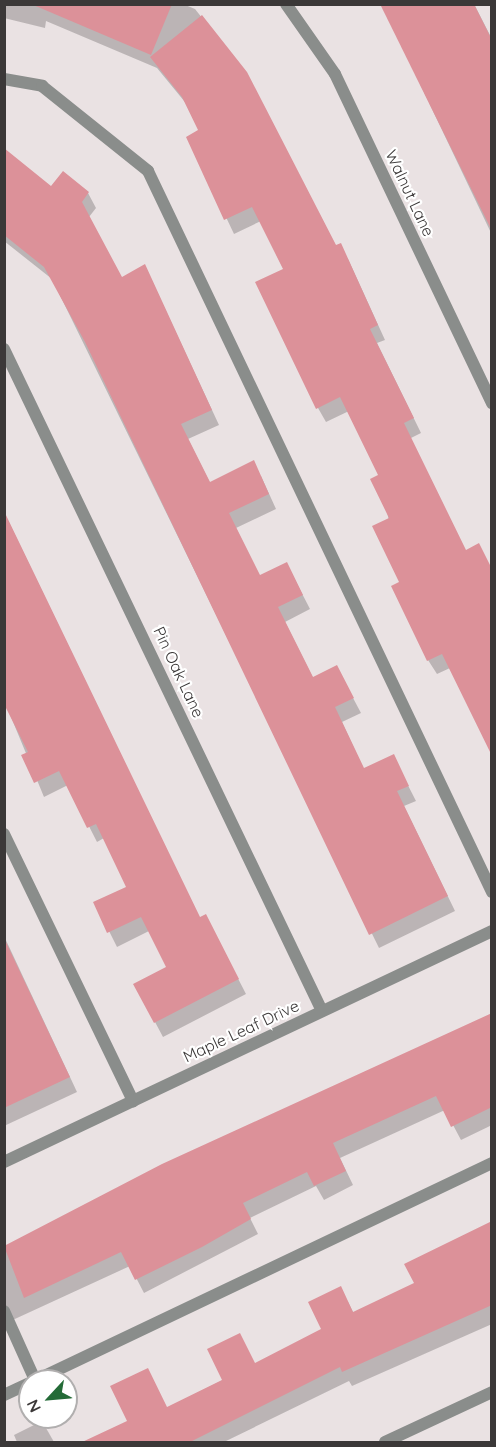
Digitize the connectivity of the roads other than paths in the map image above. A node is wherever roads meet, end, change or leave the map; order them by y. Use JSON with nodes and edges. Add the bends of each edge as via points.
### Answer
{"nodes":[{"id":1,"x":286,"y":4,"type":"edge"},
{"id":2,"x":4,"y":79,"type":"edge"},
{"id":3,"x":4,"y":348,"type":"edge"},
{"id":4,"x":492,"y":403,"type":"edge"},
{"id":5,"x":4,"y":834,"type":"edge"},
{"id":6,"x":492,"y":892,"type":"edge"},
{"id":7,"x":492,"y":931,"type":"edge"},
{"id":8,"x":322,"y":1011,"type":"junction"},
{"id":9,"x":133,"y":1101,"type":"junction"},
{"id":10,"x":4,"y":1162,"type":"edge"},
{"id":11,"x":492,"y":1163,"type":"edge"},
{"id":12,"x":4,"y":1311,"type":"edge"},
{"id":13,"x":28,"y":1369,"type":"edge"},
{"id":14,"x":58,"y":1369,"type":"edge"},
{"id":15,"x":18,"y":1388,"type":"edge"},
{"id":16,"x":492,"y":1392,"type":"edge"},
{"id":17,"x":4,"y":1395,"type":"edge"},
{"id":18,"x":385,"y":1443,"type":"edge"}],
"edges":[{"from":1,"to":4,"type":"street","name":"Walnut Lane","via":[[335,74]]},
{"from":2,"to":6,"type":"street","via":[[42,86],[148,171]]},
{"from":3,"to":8,"type":"street","name":"Pin Oak Lane"},
{"from":5,"to":9,"type":"street"},
{"from":7,"to":8,"type":"street","name":"Maple Leaf Drive"},
{"from":8,"to":9,"type":"street","name":"Maple Leaf Drive"},
{"from":9,"to":10,"type":"street","name":"Maple Leaf Drive"},
{"from":11,"to":14,"type":"street"},
{"from":12,"to":13,"type":"street"},
{"from":15,"to":17,"type":"street"},
{"from":16,"to":18,"type":"street"}]}
